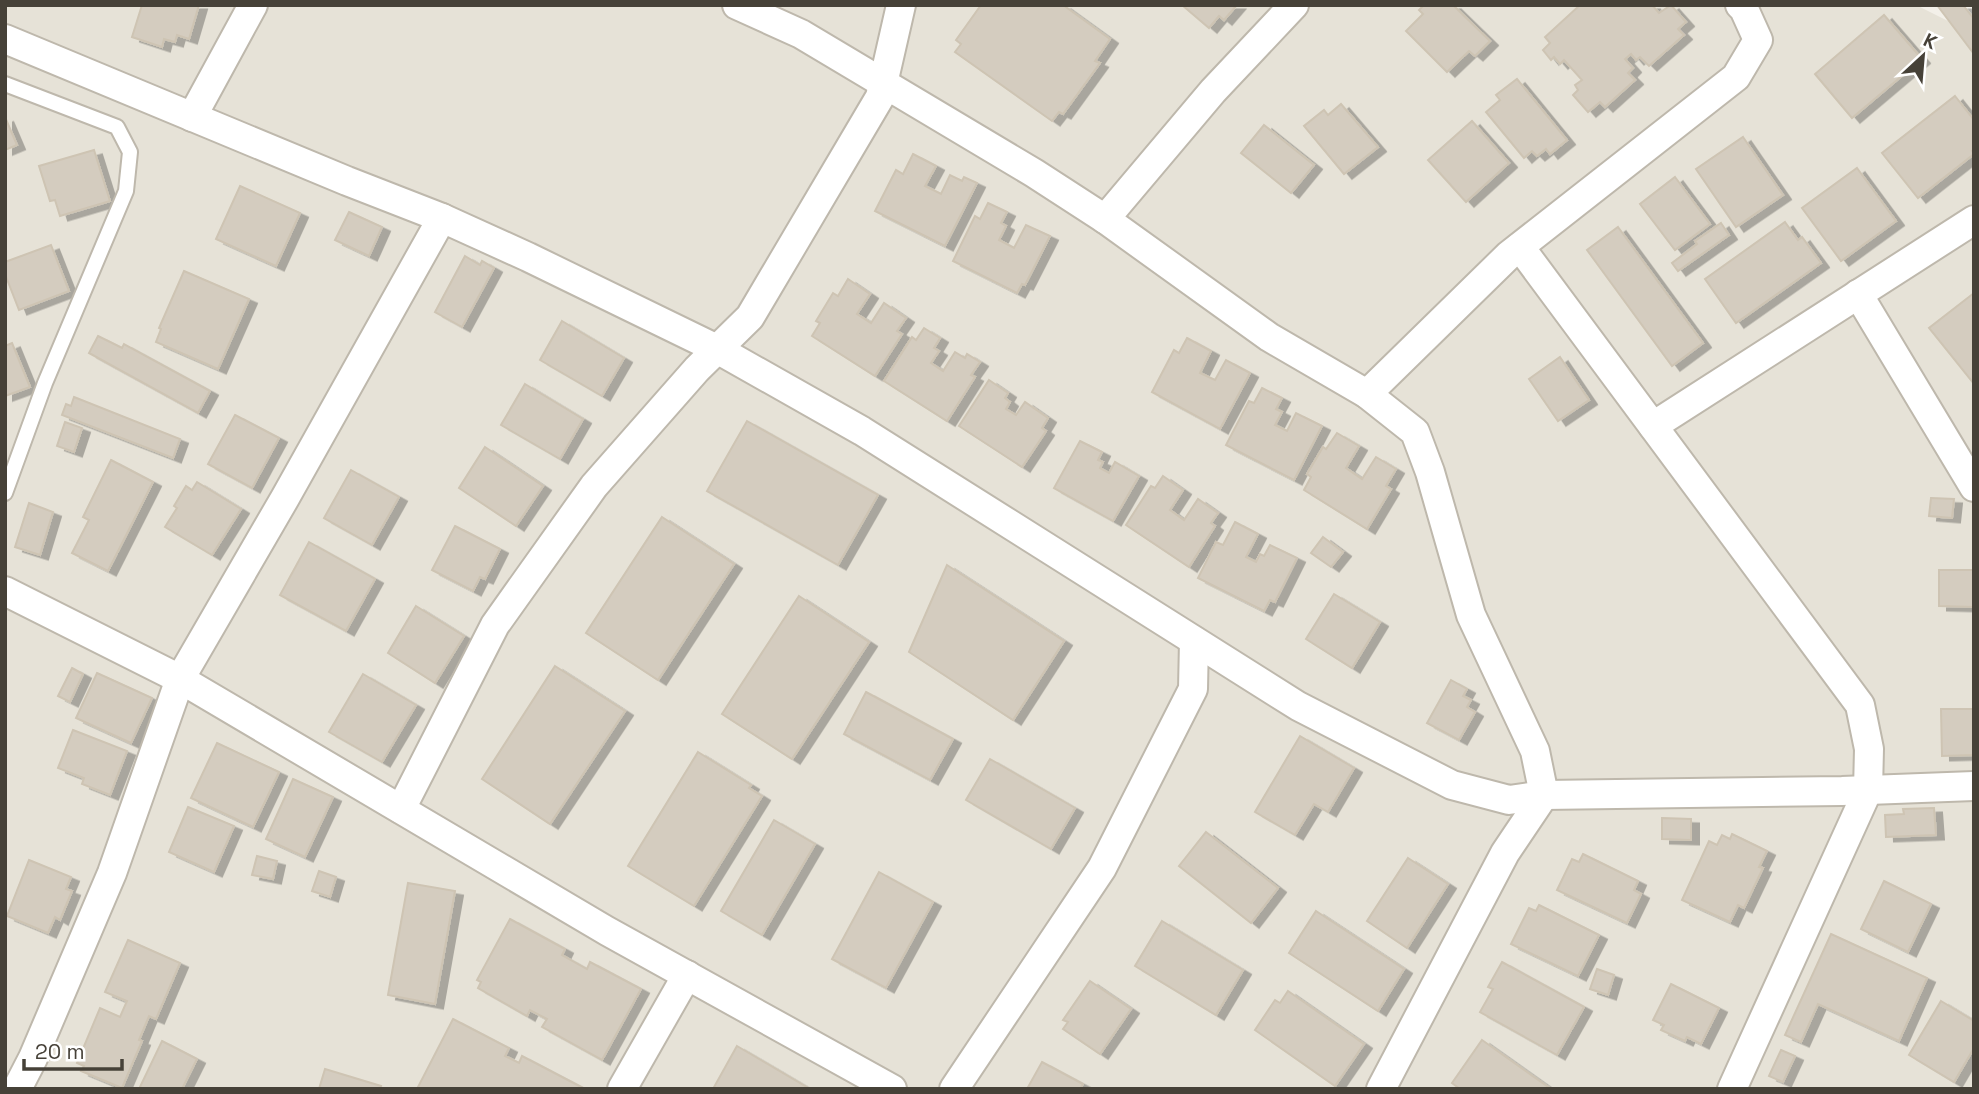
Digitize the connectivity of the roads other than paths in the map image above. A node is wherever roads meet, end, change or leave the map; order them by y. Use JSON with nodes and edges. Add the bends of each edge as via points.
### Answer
{"nodes":[{"id":1,"x":253,"y":5,"type":"edge"},
{"id":2,"x":737,"y":5,"type":"edge"},
{"id":3,"x":901,"y":5,"type":"edge"},
{"id":4,"x":1294,"y":5,"type":"edge"},
{"id":5,"x":1740,"y":5,"type":"edge"},
{"id":6,"x":5,"y":39,"type":"edge"},
{"id":7,"x":883,"y":83,"type":"junction"},
{"id":8,"x":5,"y":84,"type":"edge"},
{"id":9,"x":192,"y":117,"type":"junction"},
{"id":10,"x":442,"y":218,"type":"junction"},
{"id":11,"x":1104,"y":219,"type":"junction"},
{"id":12,"x":1974,"y":220,"type":"edge"},
{"id":13,"x":1520,"y":247,"type":"junction"},
{"id":14,"x":1858,"y":294,"type":"junction"},
{"id":15,"x":717,"y":349,"type":"junction"},
{"id":16,"x":1367,"y":394,"type":"junction"},
{"id":17,"x":1653,"y":426,"type":"junction"},
{"id":18,"x":1974,"y":487,"type":"edge"},
{"id":19,"x":5,"y":493,"type":"edge"},
{"id":20,"x":5,"y":591,"type":"edge"},
{"id":21,"x":1194,"y":641,"type":"junction"},
{"id":22,"x":180,"y":679,"type":"junction"},
{"id":23,"x":1974,"y":786,"type":"edge"},
{"id":24,"x":1868,"y":790,"type":"junction"},
{"id":25,"x":1544,"y":795,"type":"junction"},
{"id":26,"x":401,"y":809,"type":"junction"},
{"id":27,"x":687,"y":975,"type":"junction"},
{"id":28,"x":17,"y":1089,"type":"edge"},
{"id":29,"x":622,"y":1089,"type":"edge"},
{"id":30,"x":892,"y":1089,"type":"edge"},
{"id":31,"x":954,"y":1089,"type":"edge"},
{"id":32,"x":1381,"y":1089,"type":"edge"},
{"id":33,"x":1732,"y":1089,"type":"edge"}],
"edges":[{"from":1,"to":9,"type":"street"},
{"from":2,"to":7,"type":"street","via":[[801,34]]},
{"from":3,"to":7,"type":"street"},
{"from":4,"to":11,"type":"street"},
{"from":5,"to":13,"type":"street","via":[[1758,40],[1736,77]]},
{"from":6,"to":9,"type":"street"},
{"from":7,"to":11,"type":"street"},
{"from":7,"to":15,"type":"street","via":[[880,97],[750,317]]},
{"from":8,"to":19,"type":"lane","via":[[117,127],[130,152],[126,191],[44,383]]},
{"from":9,"to":10,"type":"street"},
{"from":10,"to":15,"type":"street"},
{"from":10,"to":22,"type":"street"},
{"from":11,"to":16,"type":"street","via":[[1269,337]]},
{"from":12,"to":14,"type":"street"},
{"from":13,"to":16,"type":"street"},
{"from":13,"to":17,"type":"street"},
{"from":14,"to":17,"type":"street"},
{"from":14,"to":18,"type":"street"},
{"from":15,"to":21,"type":"street","via":[[862,431]]},
{"from":15,"to":26,"type":"street","via":[[594,486],[495,625]]},
{"from":16,"to":25,"type":"street","via":[[1415,432],[1471,615],[1535,751]]},
{"from":17,"to":24,"type":"street","via":[[1860,705],[1869,749]]},
{"from":20,"to":22,"type":"street"},
{"from":21,"to":25,"type":"street","via":[[1298,706],[1452,785],[1509,800]]},
{"from":21,"to":31,"type":"street","via":[[1194,689],[1102,867]]},
{"from":22,"to":26,"type":"street"},
{"from":22,"to":28,"type":"street","via":[[112,873]]},
{"from":23,"to":24,"type":"street"},
{"from":24,"to":25,"type":"street"},
{"from":24,"to":33,"type":"street"},
{"from":25,"to":32,"type":"street","via":[[1506,853]]},
{"from":26,"to":27,"type":"street"},
{"from":27,"to":29,"type":"street"},
{"from":27,"to":30,"type":"street"}]}
